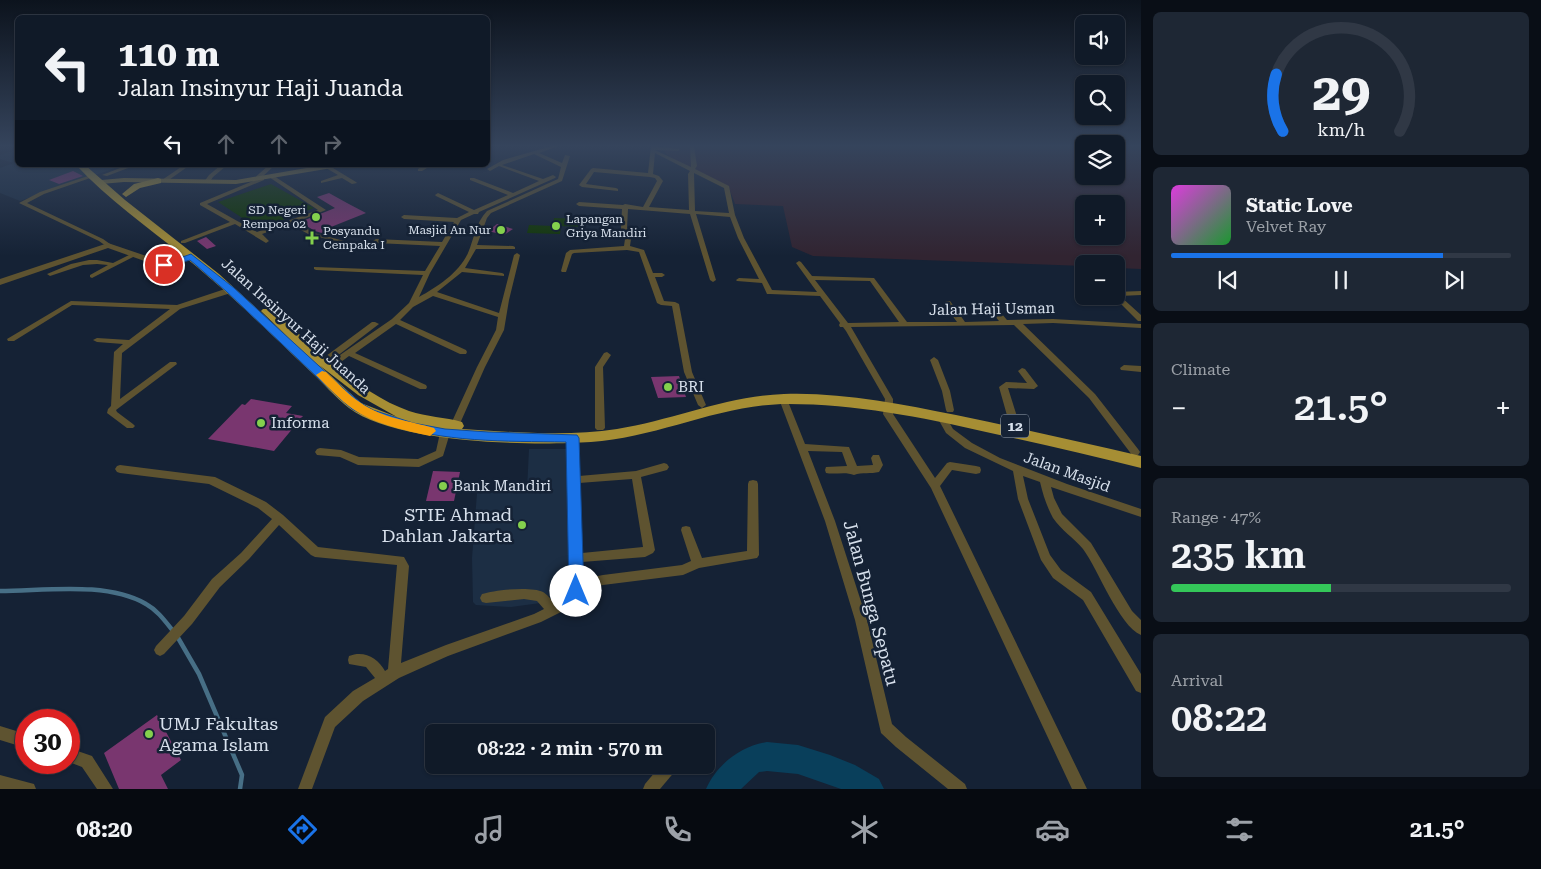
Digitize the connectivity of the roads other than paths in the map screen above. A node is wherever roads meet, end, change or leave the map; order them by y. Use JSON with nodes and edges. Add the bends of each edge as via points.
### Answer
{"nodes":[{"id":1,"x":83,"y":183,"type":"edge"},
{"id":2,"x":107,"y":183,"type":"edge"},
{"id":3,"x":110,"y":183,"type":"edge"},
{"id":4,"x":152,"y":183,"type":"edge"},
{"id":5,"x":250,"y":183,"type":"edge"},
{"id":6,"x":281,"y":183,"type":"edge"},
{"id":7,"x":482,"y":183,"type":"edge"},
{"id":8,"x":539,"y":183,"type":"edge"},
{"id":9,"x":549,"y":183,"type":"edge"},
{"id":10,"x":584,"y":183,"type":"edge"},
{"id":11,"x":659,"y":183,"type":"edge"},
{"id":12,"x":690,"y":183,"type":"edge"},
{"id":13,"x":719,"y":183,"type":"edge"},
{"id":14,"x":616,"y":190,"type":"dead end"},
{"id":15,"x":126,"y":194,"type":"junction"},
{"id":16,"x":511,"y":194,"type":"junction"},
{"id":17,"x":438,"y":195,"type":"dead end"},
{"id":18,"x":579,"y":204,"type":"dead end"},
{"id":19,"x":625,"y":206,"type":"junction"},
{"id":20,"x":646,"y":207,"type":"junction"},
{"id":21,"x":474,"y":212,"type":"junction"},
{"id":22,"x":692,"y":212,"type":"junction"},
{"id":23,"x":732,"y":215,"type":"junction"},
{"id":24,"x":404,"y":217,"type":"dead end"},
{"id":25,"x":484,"y":217,"type":"junction"},
{"id":26,"x":458,"y":220,"type":"junction"},
{"id":27,"x":236,"y":222,"type":"junction"},
{"id":28,"x":291,"y":222,"type":"junction"},
{"id":29,"x":257,"y":234,"type":"junction"},
{"id":30,"x":376,"y":241,"type":"dead end"},
{"id":31,"x":183,"y":242,"type":"junction"},
{"id":32,"x":266,"y":242,"type":"dead end"},
{"id":33,"x":346,"y":243,"type":"dead end"},
{"id":34,"x":443,"y":244,"type":"junction"},
{"id":35,"x":108,"y":245,"type":"junction"},
{"id":36,"x":474,"y":247,"type":"junction"},
{"id":37,"x":627,"y":248,"type":"junction"},
{"id":38,"x":133,"y":255,"type":"junction"},
{"id":39,"x":191,"y":257,"type":"junction"},
{"id":40,"x":799,"y":263,"type":"dead end"},
{"id":41,"x":114,"y":265,"type":"junction"},
{"id":42,"x":316,"y":268,"type":"dead end"},
{"id":43,"x":461,"y":270,"type":"junction"},
{"id":44,"x":564,"y":271,"type":"dead end"},
{"id":45,"x":427,"y":273,"type":"junction"},
{"id":46,"x":50,"y":274,"type":"dead end"},
{"id":47,"x":502,"y":275,"type":"dead end"},
{"id":48,"x":650,"y":275,"type":"junction"},
{"id":49,"x":92,"y":276,"type":"dead end"},
{"id":50,"x":662,"y":276,"type":"dead end"},
{"id":51,"x":809,"y":278,"type":"junction"},
{"id":52,"x":713,"y":280,"type":"dead end"},
{"id":53,"x":739,"y":280,"type":"dead end"},
{"id":54,"x":763,"y":280,"type":"junction"},
{"id":55,"x":0,"y":282,"type":"edge"},
{"id":56,"x":231,"y":290,"type":"junction"},
{"id":57,"x":432,"y":293,"type":"junction"},
{"id":58,"x":1141,"y":293,"type":"edge"},
{"id":59,"x":821,"y":294,"type":"junction"},
{"id":60,"x":1125,"y":294,"type":"edge"},
{"id":61,"x":947,"y":302,"type":"dead end"},
{"id":62,"x":1125,"y":304,"type":"edge"},
{"id":63,"x":411,"y":305,"type":"junction"},
{"id":64,"x":177,"y":307,"type":"junction"},
{"id":65,"x":993,"y":309,"type":"dead end"},
{"id":66,"x":497,"y":315,"type":"dead end"},
{"id":67,"x":1141,"y":319,"type":"edge"},
{"id":68,"x":394,"y":321,"type":"junction"},
{"id":69,"x":1004,"y":322,"type":"junction"},
{"id":70,"x":1016,"y":322,"type":"junction"},
{"id":71,"x":375,"y":324,"type":"dead end"},
{"id":72,"x":844,"y":324,"type":"junction"},
{"id":73,"x":963,"y":324,"type":"junction"},
{"id":74,"x":905,"y":325,"type":"junction"},
{"id":75,"x":1141,"y":326,"type":"edge"},
{"id":76,"x":11,"y":339,"type":"dead end"},
{"id":77,"x":97,"y":340,"type":"dead end"},
{"id":78,"x":129,"y":342,"type":"junction"},
{"id":79,"x":463,"y":352,"type":"dead end"},
{"id":80,"x":348,"y":353,"type":"junction"},
{"id":81,"x":607,"y":355,"type":"dead end"},
{"id":82,"x":934,"y":360,"type":"dead end"},
{"id":83,"x":328,"y":363,"type":"junction"},
{"id":84,"x":173,"y":364,"type":"dead end"},
{"id":85,"x":1124,"y":368,"type":"dead end"},
{"id":86,"x":1141,"y":369,"type":"edge"},
{"id":87,"x":1022,"y":371,"type":"dead end"},
{"id":88,"x":423,"y":387,"type":"dead end"},
{"id":89,"x":783,"y":399,"type":"junction"},
{"id":90,"x":887,"y":401,"type":"junction"},
{"id":91,"x":702,"y":405,"type":"junction"},
{"id":92,"x":115,"y":406,"type":"junction"},
{"id":93,"x":946,"y":414,"type":"junction"},
{"id":94,"x":130,"y":426,"type":"dead end"},
{"id":95,"x":1015,"y":426,"type":"junction"},
{"id":96,"x":600,"y":428,"type":"junction"},
{"id":97,"x":450,"y":430,"type":"junction"},
{"id":98,"x":572,"y":438,"type":"junction"},
{"id":99,"x":801,"y":447,"type":"junction"},
{"id":100,"x":320,"y":452,"type":"dead end"},
{"id":101,"x":1139,"y":456,"type":"edge"},
{"id":102,"x":876,"y":458,"type":"dead end"},
{"id":103,"x":664,"y":467,"type":"dead end"},
{"id":104,"x":120,"y":469,"type":"dead end"},
{"id":105,"x":1017,"y":469,"type":"junction"},
{"id":106,"x":830,"y":470,"type":"dead end"},
{"id":107,"x":976,"y":470,"type":"dead end"},
{"id":108,"x":854,"y":471,"type":"junction"},
{"id":109,"x":636,"y":475,"type":"junction"},
{"id":110,"x":574,"y":480,"type":"junction"},
{"id":111,"x":1044,"y":480,"type":"junction"},
{"id":112,"x":753,"y":484,"type":"dead end"},
{"id":113,"x":935,"y":486,"type":"junction"},
{"id":114,"x":1140,"y":514,"type":"edge"},
{"id":115,"x":279,"y":518,"type":"junction"},
{"id":116,"x":686,"y":530,"type":"dead end"},
{"id":117,"x":576,"y":558,"type":"junction"},
{"id":118,"x":698,"y":563,"type":"junction"},
{"id":119,"x":577,"y":586,"type":"junction"},
{"id":120,"x":486,"y":598,"type":"dead end"},
{"id":121,"x":553,"y":610,"type":"junction"},
{"id":122,"x":184,"y":624,"type":"joint"},
{"id":123,"x":1141,"y":629,"type":"edge"},
{"id":124,"x":163,"y":647,"type":"dead end"},
{"id":125,"x":354,"y":660,"type":"dead end"},
{"id":126,"x":388,"y":677,"type":"junction"},
{"id":127,"x":1141,"y":686,"type":"edge"},
{"id":128,"x":0,"y":733,"type":"edge"},
{"id":129,"x":15,"y":737,"type":"edge"},
{"id":130,"x":80,"y":758,"type":"edge"},
{"id":131,"x":663,"y":774,"type":"edge"},
{"id":132,"x":0,"y":782,"type":"edge"},
{"id":133,"x":26,"y":788,"type":"edge"},
{"id":134,"x":106,"y":789,"type":"edge"},
{"id":135,"x":305,"y":789,"type":"edge"},
{"id":136,"x":650,"y":789,"type":"edge"},
{"id":137,"x":960,"y":789,"type":"edge"},
{"id":138,"x":1080,"y":789,"type":"edge"}],
"edges":[{"from":1,"to":35,"type":"street","via":[[42,193],[22,203]]},
{"from":2,"to":39,"type":"highway","name":"Jalan Insinyur Haji Juanda","number":"12","via":[[122,202]]},
{"from":3,"to":15,"type":"highway","name":"Jalan Insinyur Haji Juanda","number":"12"},
{"from":4,"to":15,"type":"highway","via":[[137,186]]},
{"from":5,"to":27,"type":"street","via":[[202,204]]},
{"from":6,"to":28,"type":"street","via":[[323,209]]},
{"from":7,"to":16,"type":"street"},
{"from":8,"to":16,"type":"street"},
{"from":9,"to":25,"type":"street"},
{"from":10,"to":14,"type":"street","via":[[582,186]]},
{"from":11,"to":20,"type":"street"},
{"from":12,"to":22,"type":"street"},
{"from":13,"to":23,"type":"street","via":[[727,187]]},
{"from":15,"to":31,"type":"highway","name":"Jalan Insinyur Haji Juanda","number":"12"},
{"from":16,"to":21,"type":"street"},
{"from":17,"to":21,"type":"street"},
{"from":18,"to":19,"type":"street"},
{"from":19,"to":20,"type":"street"},
{"from":19,"to":37,"type":"street"},
{"from":20,"to":22,"type":"street"},
{"from":21,"to":25,"type":"street"},
{"from":21,"to":26,"type":"street"},
{"from":22,"to":23,"type":"street"},
{"from":22,"to":52,"type":"street"},
{"from":23,"to":54,"type":"street"},
{"from":24,"to":26,"type":"street"},
{"from":25,"to":36,"type":"street"},
{"from":26,"to":34,"type":"street"},
{"from":27,"to":29,"type":"street"},
{"from":27,"to":31,"type":"street"},
{"from":28,"to":29,"type":"street"},
{"from":28,"to":33,"type":"street","via":[[312,234]]},
{"from":29,"to":32,"type":"street"},
{"from":30,"to":34,"type":"street"},
{"from":31,"to":83,"type":"highway","name":"Jalan Insinyur Haji Juanda","number":"12"},
{"from":34,"to":45,"type":"street"},
{"from":35,"to":38,"type":"street"},
{"from":35,"to":55,"type":"street"},
{"from":36,"to":43,"type":"street"},
{"from":36,"to":97,"type":"street","via":[[515,252],[500,330]]},
{"from":37,"to":44,"type":"street","via":[[569,252]]},
{"from":37,"to":48,"type":"street","via":[[641,251]]},
{"from":38,"to":39,"type":"street","via":[[164,265]]},
{"from":38,"to":41,"type":"street"},
{"from":39,"to":56,"type":"highway","name":"Jalan Insinyur Haji Juanda","number":"12"},
{"from":40,"to":51,"type":"street"},
{"from":41,"to":46,"type":"street","via":[[94,260]]},
{"from":41,"to":49,"type":"street"},
{"from":42,"to":45,"type":"street"},
{"from":43,"to":47,"type":"street"},
{"from":43,"to":57,"type":"street"},
{"from":45,"to":63,"type":"street"},
{"from":48,"to":50,"type":"street"},
{"from":48,"to":91,"type":"street","via":[[661,303],[675,304],[688,372]]},
{"from":51,"to":59,"type":"street"},
{"from":51,"to":74,"type":"street","via":[[872,279]]},
{"from":53,"to":54,"type":"street"},
{"from":54,"to":59,"type":"street","via":[[773,294]]},
{"from":56,"to":64,"type":"street"},
{"from":56,"to":97,"type":"highway","name":"Jalan Insinyur Haji Juanda","number":"12","via":[[356,406],[411,428]]},
{"from":57,"to":63,"type":"street"},
{"from":57,"to":66,"type":"street"},
{"from":58,"to":60,"type":"street"},
{"from":59,"to":72,"type":"street"},
{"from":61,"to":73,"type":"street"},
{"from":62,"to":67,"type":"street"},
{"from":63,"to":68,"type":"street"},
{"from":64,"to":76,"type":"street","via":[[65,305]]},
{"from":64,"to":78,"type":"street"},
{"from":65,"to":69,"type":"street"},
{"from":68,"to":79,"type":"street"},
{"from":68,"to":80,"type":"street"},
{"from":69,"to":70,"type":"street","name":"Jalan Haji Usman"},
{"from":69,"to":73,"type":"street","name":"Jalan Haji Usman"},
{"from":70,"to":75,"type":"street","name":"Jalan Haji Usman"},
{"from":70,"to":101,"type":"street","via":[[1092,396]]},
{"from":71,"to":83,"type":"street"},
{"from":72,"to":74,"type":"street","name":"Jalan Haji Usman"},
{"from":72,"to":90,"type":"street"},
{"from":73,"to":74,"type":"street","name":"Jalan Haji Usman"},
{"from":77,"to":78,"type":"street"},
{"from":78,"to":92,"type":"street","via":[[116,354]]},
{"from":80,"to":83,"type":"street"},
{"from":80,"to":88,"type":"street"},
{"from":81,"to":96,"type":"street","via":[[599,367]]},
{"from":82,"to":93,"type":"street","name":"Jalan Masjid","via":[[946,391]]},
{"from":83,"to":97,"type":"highway","name":"Jalan Insinyur Haji Juanda","number":"12","via":[[366,394],[396,412]]},
{"from":84,"to":92,"type":"street"},
{"from":85,"to":86,"type":"street"},
{"from":87,"to":95,"type":"street","via":[[1034,386],[1003,387]]},
{"from":89,"to":90,"type":"highway","name":"Jalan Insinyur Haji Juanda","number":"12"},
{"from":89,"to":98,"type":"highway","name":"Jalan Insinyur Haji Juanda","number":"12","via":[[743,404],[627,433]]},
{"from":89,"to":99,"type":"street","name":"Jalan Bunga Sepatu"},
{"from":90,"to":91,"type":"highway","name":"Jalan Insinyur Haji Juanda","number":"12","via":[[769,393],[738,396]]},
{"from":90,"to":93,"type":"highway","name":"Jalan Insinyur Haji Juanda","number":"12"},
{"from":90,"to":113,"type":"street","via":[[888,414]]},
{"from":91,"to":96,"type":"highway","name":"Jalan Insinyur Haji Juanda","number":"12","via":[[646,421]]},
{"from":92,"to":94,"type":"street","via":[[112,413]]},
{"from":93,"to":95,"type":"highway","name":"Jalan Insinyur Haji Juanda","number":"12"},
{"from":93,"to":101,"type":"highway","name":"Jalan Insinyur Haji Juanda","number":"12"},
{"from":93,"to":105,"type":"street","name":"Jalan Masjid","via":[[945,429],[958,440]]},
{"from":95,"to":101,"type":"highway","name":"Jalan Insinyur Haji Juanda","number":"12"},
{"from":96,"to":97,"type":"highway","name":"Jalan Insinyur Haji Juanda","number":"12"},
{"from":97,"to":98,"type":"highway","name":"Jalan Insinyur Haji Juanda","number":"12","via":[[488,437]]},
{"from":97,"to":100,"type":"street","via":[[440,453],[420,463],[358,461],[341,454]]},
{"from":98,"to":110,"type":"street"},
{"from":99,"to":108,"type":"street","via":[[846,449]]},
{"from":99,"to":137,"type":"street","name":"Jalan Bunga Sepatu","via":[[830,521],[861,620],[884,724],[891,734]]},
{"from":102,"to":108,"type":"street","via":[[876,469]]},
{"from":103,"to":109,"type":"street"},
{"from":104,"to":115,"type":"street","via":[[211,480],[262,505]]},
{"from":105,"to":111,"type":"street","name":"Jalan Masjid"},
{"from":105,"to":127,"type":"street","via":[[1023,499],[1045,557],[1057,574],[1087,596]]},
{"from":106,"to":108,"type":"street"},
{"from":107,"to":113,"type":"street","via":[[950,466]]},
{"from":109,"to":110,"type":"street"},
{"from":109,"to":117,"type":"street","via":[[649,550]]},
{"from":110,"to":117,"type":"street"},
{"from":111,"to":114,"type":"street","name":"Jalan Masjid"},
{"from":111,"to":123,"type":"street","via":[[1058,517],[1088,546],[1128,614]]},
{"from":112,"to":118,"type":"street","via":[[753,555]]},
{"from":113,"to":138,"type":"street"},
{"from":115,"to":122,"type":"street","via":[[221,578]]},
{"from":115,"to":126,"type":"street","via":[[315,552],[402,561]]},
{"from":116,"to":118,"type":"street"},
{"from":117,"to":119,"type":"street"},
{"from":118,"to":119,"type":"street","via":[[682,570]]},
{"from":119,"to":121,"type":"street","via":[[571,600]]},
{"from":120,"to":121,"type":"street","via":[[524,594],[540,596]]},
{"from":121,"to":126,"type":"street"},
{"from":122,"to":124,"type":"street"},
{"from":125,"to":126,"type":"street","via":[[375,665]]},
{"from":126,"to":135,"type":"street","via":[[358,696],[333,718]]},
{"from":128,"to":129,"type":"street"},
{"from":130,"to":134,"type":"street","via":[[88,761]]},
{"from":131,"to":136,"type":"street"},
{"from":132,"to":133,"type":"street"}]}
